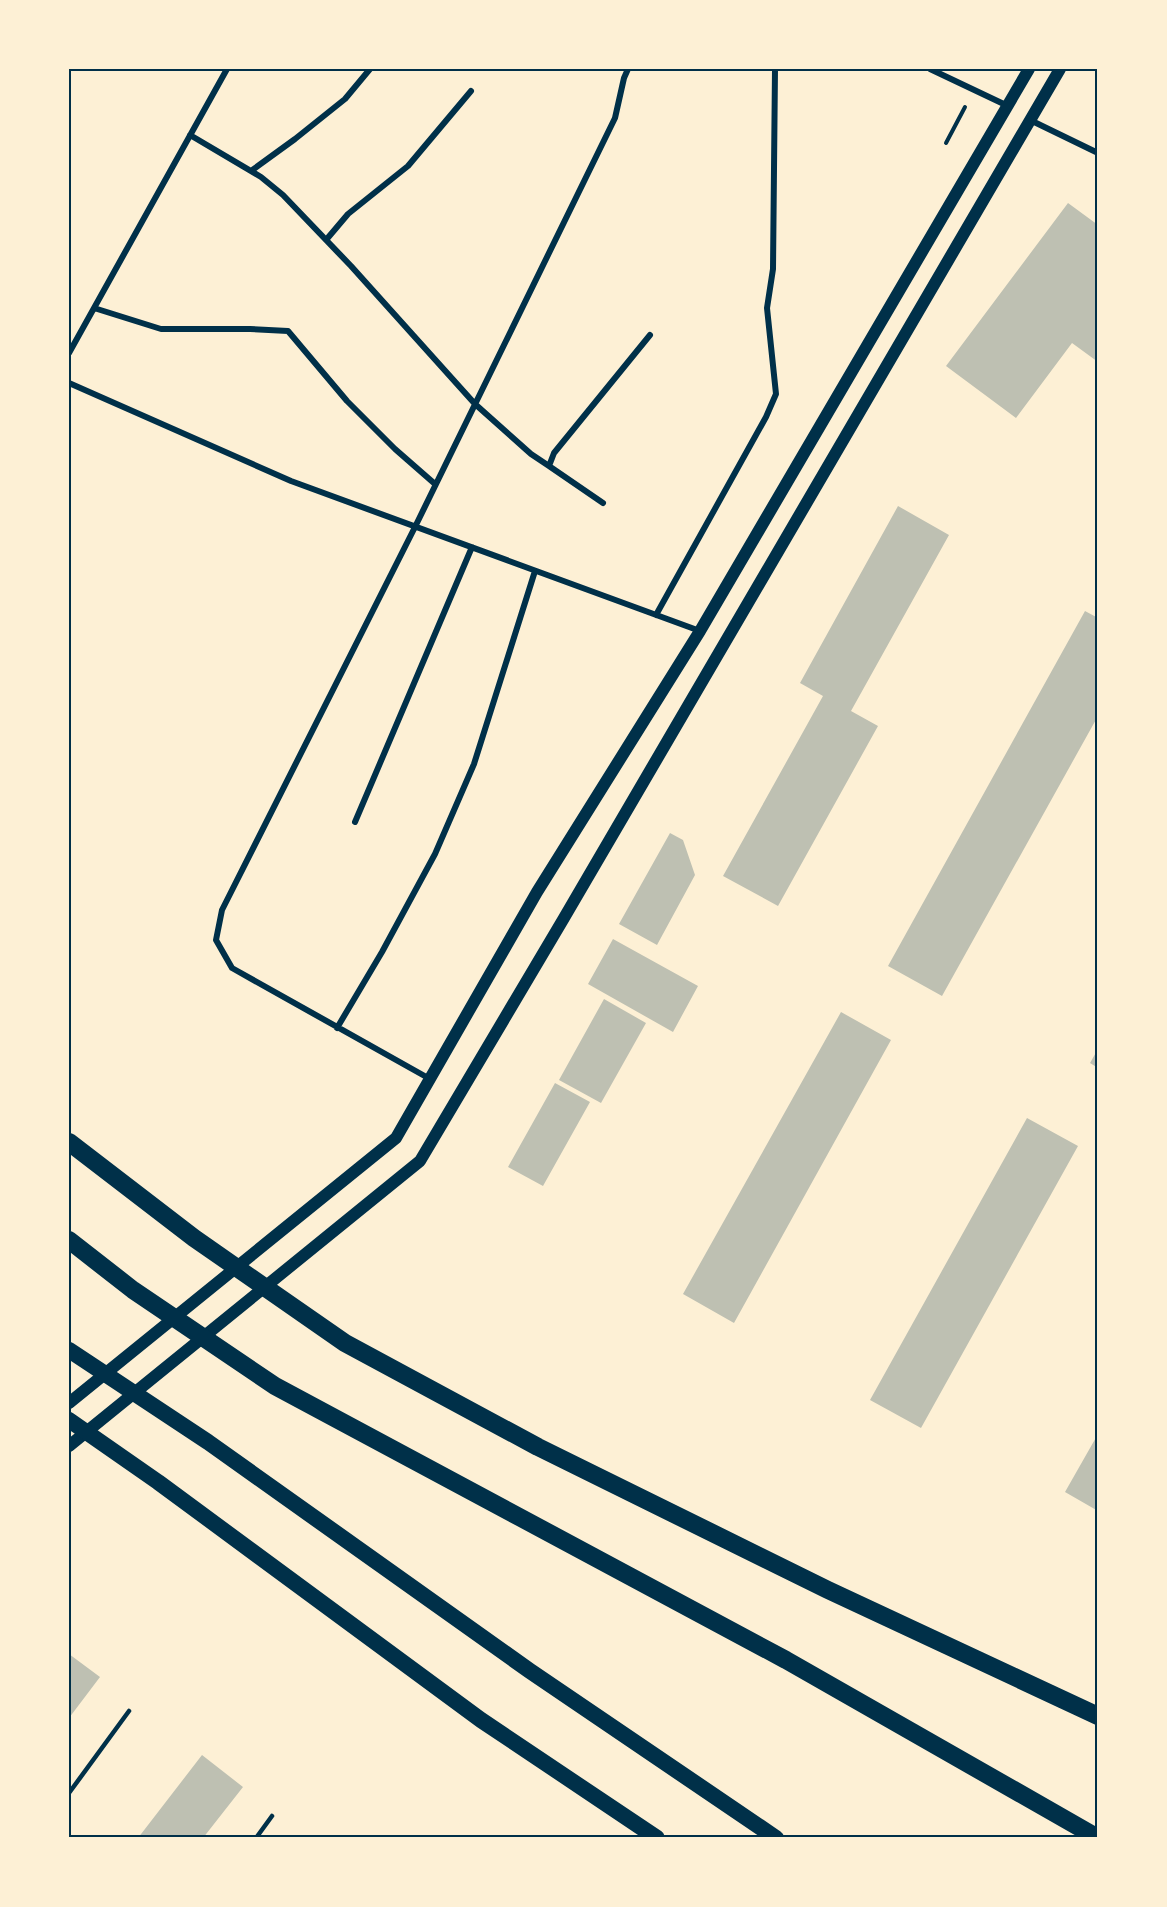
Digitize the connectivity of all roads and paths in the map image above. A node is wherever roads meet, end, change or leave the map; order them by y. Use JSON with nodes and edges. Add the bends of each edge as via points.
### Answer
{"nodes":[{"id":1,"x":227,"y":69,"type":"edge"},
{"id":2,"x":370,"y":69,"type":"edge"},
{"id":3,"x":628,"y":69,"type":"edge"},
{"id":4,"x":776,"y":69,"type":"edge"},
{"id":5,"x":930,"y":69,"type":"edge"},
{"id":6,"x":1029,"y":69,"type":"edge"},
{"id":7,"x":1060,"y":69,"type":"edge"},
{"id":8,"x":471,"y":91,"type":"dead end"},
{"id":9,"x":1008,"y":106,"type":"junction"},
{"id":10,"x":1030,"y":120,"type":"junction"},
{"id":11,"x":190,"y":135,"type":"junction"},
{"id":12,"x":1098,"y":153,"type":"edge"},
{"id":13,"x":251,"y":171,"type":"junction"},
{"id":14,"x":326,"y":240,"type":"junction"},
{"id":15,"x":94,"y":308,"type":"junction"},
{"id":16,"x":650,"y":335,"type":"dead end"},
{"id":17,"x":69,"y":353,"type":"edge"},
{"id":18,"x":69,"y":383,"type":"edge"},
{"id":19,"x":475,"y":404,"type":"junction"},
{"id":20,"x":549,"y":466,"type":"junction"},
{"id":21,"x":435,"y":484,"type":"junction"},
{"id":22,"x":603,"y":503,"type":"dead end"},
{"id":23,"x":415,"y":526,"type":"junction"},
{"id":24,"x":472,"y":547,"type":"junction"},
{"id":25,"x":535,"y":571,"type":"junction"},
{"id":26,"x":656,"y":615,"type":"junction"},
{"id":27,"x":700,"y":631,"type":"junction"},
{"id":28,"x":355,"y":822,"type":"dead end"},
{"id":29,"x":337,"y":1028,"type":"junction"},
{"id":30,"x":430,"y":1079,"type":"junction"},
{"id":31,"x":69,"y":1142,"type":"edge"},
{"id":32,"x":69,"y":1240,"type":"edge"},
{"id":33,"x":69,"y":1350,"type":"edge"},
{"id":34,"x":69,"y":1403,"type":"edge"},
{"id":35,"x":69,"y":1420,"type":"edge"},
{"id":36,"x":69,"y":1446,"type":"edge"},
{"id":37,"x":129,"y":1711,"type":"dead end"},
{"id":38,"x":1098,"y":1716,"type":"edge"},
{"id":39,"x":69,"y":1793,"type":"edge"},
{"id":40,"x":272,"y":1816,"type":"dead end"},
{"id":41,"x":256,"y":1838,"type":"edge"},
{"id":42,"x":657,"y":1838,"type":"edge"},
{"id":43,"x":776,"y":1838,"type":"edge"},
{"id":44,"x":1098,"y":1838,"type":"edge"}],
"edges":[{"from":1,"to":11,"type":"street"},
{"from":2,"to":13,"type":"street","via":[[345,99]]},
{"from":3,"to":19,"type":"street","via":[[615,118]]},
{"from":4,"to":26,"type":"street","via":[[772,269],[767,308],[776,394]]},
{"from":5,"to":9,"type":"street"},
{"from":6,"to":9,"type":"main road"},
{"from":7,"to":10,"type":"main road"},
{"from":8,"to":14,"type":"street","via":[[408,166],[348,214]]},
{"from":9,"to":27,"type":"main road"},
{"from":10,"to":12,"type":"street"},
{"from":10,"to":36,"type":"main road","via":[[420,1161]]},
{"from":11,"to":13,"type":"street"},
{"from":11,"to":15,"type":"street"},
{"from":13,"to":14,"type":"street","via":[[283,195]]},
{"from":14,"to":19,"type":"street"},
{"from":15,"to":17,"type":"street"},
{"from":15,"to":21,"type":"street","via":[[161,329],[288,331],[348,401]]},
{"from":16,"to":20,"type":"street","via":[[554,453]]},
{"from":18,"to":23,"type":"street","via":[[291,481]]},
{"from":19,"to":20,"type":"street"},
{"from":19,"to":21,"type":"street"},
{"from":20,"to":22,"type":"street"},
{"from":21,"to":23,"type":"street"},
{"from":23,"to":24,"type":"street"},
{"from":23,"to":29,"type":"street","via":[[222,910],[216,940],[232,968]]},
{"from":24,"to":25,"type":"street"},
{"from":24,"to":28,"type":"street"},
{"from":25,"to":26,"type":"street"},
{"from":25,"to":29,"type":"street","via":[[474,764],[435,854]]},
{"from":26,"to":27,"type":"street"},
{"from":27,"to":30,"type":"main road","via":[[537,892]]},
{"from":29,"to":30,"type":"street"},
{"from":30,"to":34,"type":"main road","via":[[396,1138]]},
{"from":31,"to":38,"type":"highway","via":[[194,1238],[345,1343],[538,1447],[828,1590]]},
{"from":32,"to":44,"type":"highway","via":[[133,1290],[275,1386],[775,1654]]},
{"from":33,"to":43,"type":"highway","via":[[208,1442],[530,1671]]},
{"from":35,"to":42,"type":"highway","via":[[481,1720]]},
{"from":37,"to":39,"type":"lane"},
{"from":40,"to":41,"type":"lane"}]}
